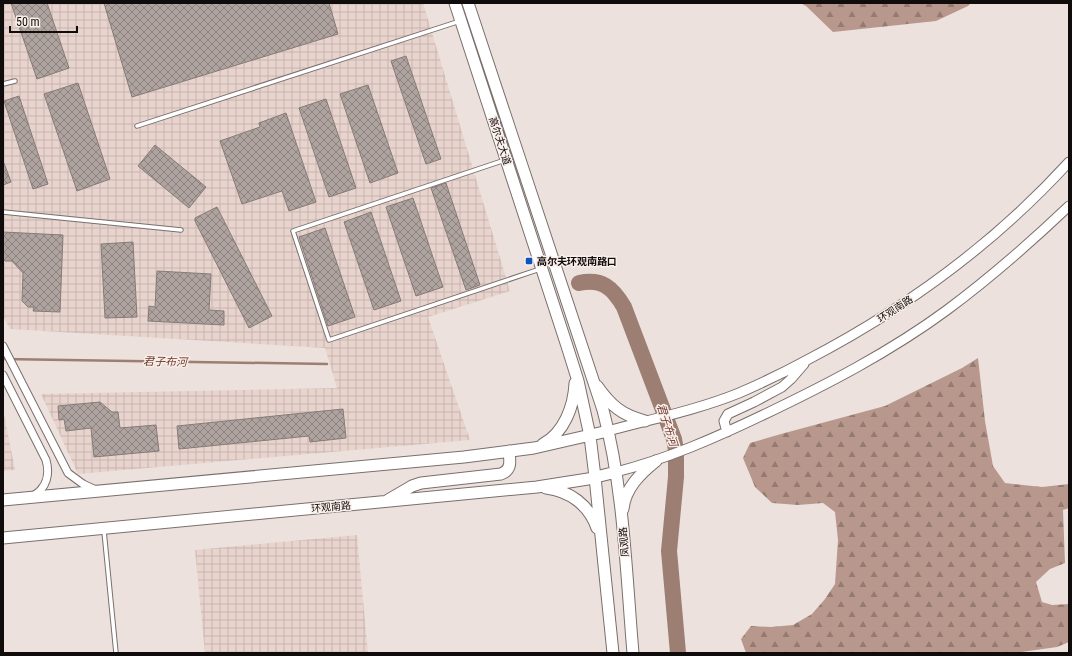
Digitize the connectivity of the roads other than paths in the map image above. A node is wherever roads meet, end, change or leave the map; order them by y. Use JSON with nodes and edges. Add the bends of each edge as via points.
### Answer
{"nodes":[{"id":1,"x":455,"y":3,"type":"edge"},
{"id":2,"x":468,"y":3,"type":"edge"},
{"id":3,"x":461,"y":20,"type":"junction"},
{"id":4,"x":15,"y":81,"type":"dead end"},
{"id":5,"x":3,"y":84,"type":"edge"},
{"id":6,"x":137,"y":126,"type":"dead end"},
{"id":7,"x":506,"y":159,"type":"junction"},
{"id":8,"x":1069,"y":162,"type":"edge"},
{"id":9,"x":1069,"y":206,"type":"edge"},
{"id":10,"x":3,"y":212,"type":"edge"},
{"id":11,"x":181,"y":230,"type":"dead end"},
{"id":12,"x":541,"y":269,"type":"junction"},
{"id":13,"x":3,"y":346,"type":"edge"},
{"id":14,"x":808,"y":360,"type":"junction"},
{"id":15,"x":588,"y":368,"type":"junction"},
{"id":16,"x":3,"y":374,"type":"edge"},
{"id":17,"x":575,"y":374,"type":"junction"},
{"id":18,"x":646,"y":421,"type":"junction"},
{"id":19,"x":608,"y":431,"type":"junction"},
{"id":20,"x":727,"y":432,"type":"junction"},
{"id":21,"x":590,"y":436,"type":"junction"},
{"id":22,"x":537,"y":447,"type":"junction"},
{"id":23,"x":509,"y":451,"type":"junction"},
{"id":24,"x":656,"y":461,"type":"junction"},
{"id":25,"x":616,"y":472,"type":"junction"},
{"id":26,"x":595,"y":477,"type":"junction"},
{"id":27,"x":537,"y":487,"type":"junction"},
{"id":28,"x":98,"y":491,"type":"junction"},
{"id":29,"x":29,"y":498,"type":"junction"},
{"id":30,"x":3,"y":500,"type":"edge"},
{"id":31,"x":386,"y":502,"type":"junction"},
{"id":32,"x":622,"y":520,"type":"junction"},
{"id":33,"x":104,"y":529,"type":"junction"},
{"id":34,"x":3,"y":538,"type":"edge"},
{"id":35,"x":602,"y":544,"type":"junction"},
{"id":36,"x":116,"y":653,"type":"edge"},
{"id":37,"x":613,"y":653,"type":"edge"},
{"id":38,"x":633,"y":653,"type":"edge"}],
"edges":[{"from":1,"to":3,"type":"main road","name":"高尔夫大道"},
{"from":2,"to":15,"type":"main road","name":"高尔夫大道"},
{"from":3,"to":6,"type":"lane"},
{"from":3,"to":7,"type":"main road","name":"高尔夫大道"},
{"from":4,"to":5,"type":"lane"},
{"from":7,"to":12,"type":"main road","name":"高尔夫大道"},
{"from":7,"to":12,"type":"lane","via":[[293,231],[329,340]]},
{"from":8,"to":14,"type":"street","name":"环观南路","via":[[1020,211],[954,268],[902,305]]},
{"from":9,"to":20,"type":"street","via":[[983,282],[921,328],[834,379]]},
{"from":10,"to":11,"type":"lane"},
{"from":12,"to":17,"type":"main road","name":"高尔夫大道"},
{"from":13,"to":28,"type":"street","via":[[68,473]]},
{"from":14,"to":18,"type":"street","name":"环观南路","via":[[738,393]]},
{"from":14,"to":20,"type":"street","via":[[782,387],[728,414],[724,421]]},
{"from":15,"to":18,"type":"main road","via":[[595,383],[614,406],[625,414]]},
{"from":15,"to":19,"type":"main road"},
{"from":16,"to":29,"type":"street","via":[[46,460],[48,469],[44,487]]},
{"from":17,"to":21,"type":"main road"},
{"from":17,"to":22,"type":"main road","via":[[574,397],[566,418],[554,436]]},
{"from":18,"to":19,"type":"street"},
{"from":19,"to":21,"type":"main road"},
{"from":19,"to":25,"type":"main road","name":"凤观路"},
{"from":20,"to":24,"type":"street","name":"环观南路"},
{"from":21,"to":22,"type":"main road"},
{"from":21,"to":26,"type":"main road"},
{"from":22,"to":23,"type":"main road"},
{"from":23,"to":28,"type":"main road"},
{"from":23,"to":31,"type":"main road","via":[[510,463],[506,472],[421,483]]},
{"from":24,"to":25,"type":"street","name":"环观南路"},
{"from":24,"to":32,"type":"main road","via":[[632,485],[623,506]]},
{"from":25,"to":26,"type":"main road","name":"环观南路"},
{"from":25,"to":32,"type":"main road","name":"凤观路"},
{"from":26,"to":27,"type":"main road","name":"环观南路"},
{"from":26,"to":35,"type":"main road"},
{"from":27,"to":31,"type":"main road","name":"环观南路"},
{"from":27,"to":35,"type":"main road","via":[[566,493],[584,505],[596,523]]},
{"from":28,"to":29,"type":"main road"},
{"from":29,"to":30,"type":"main road"},
{"from":31,"to":33,"type":"main road","name":"环观南路"},
{"from":32,"to":38,"type":"main road","name":"凤观路"},
{"from":33,"to":34,"type":"main road","name":"环观南路"},
{"from":33,"to":36,"type":"lane"},
{"from":35,"to":37,"type":"main road"}]}
